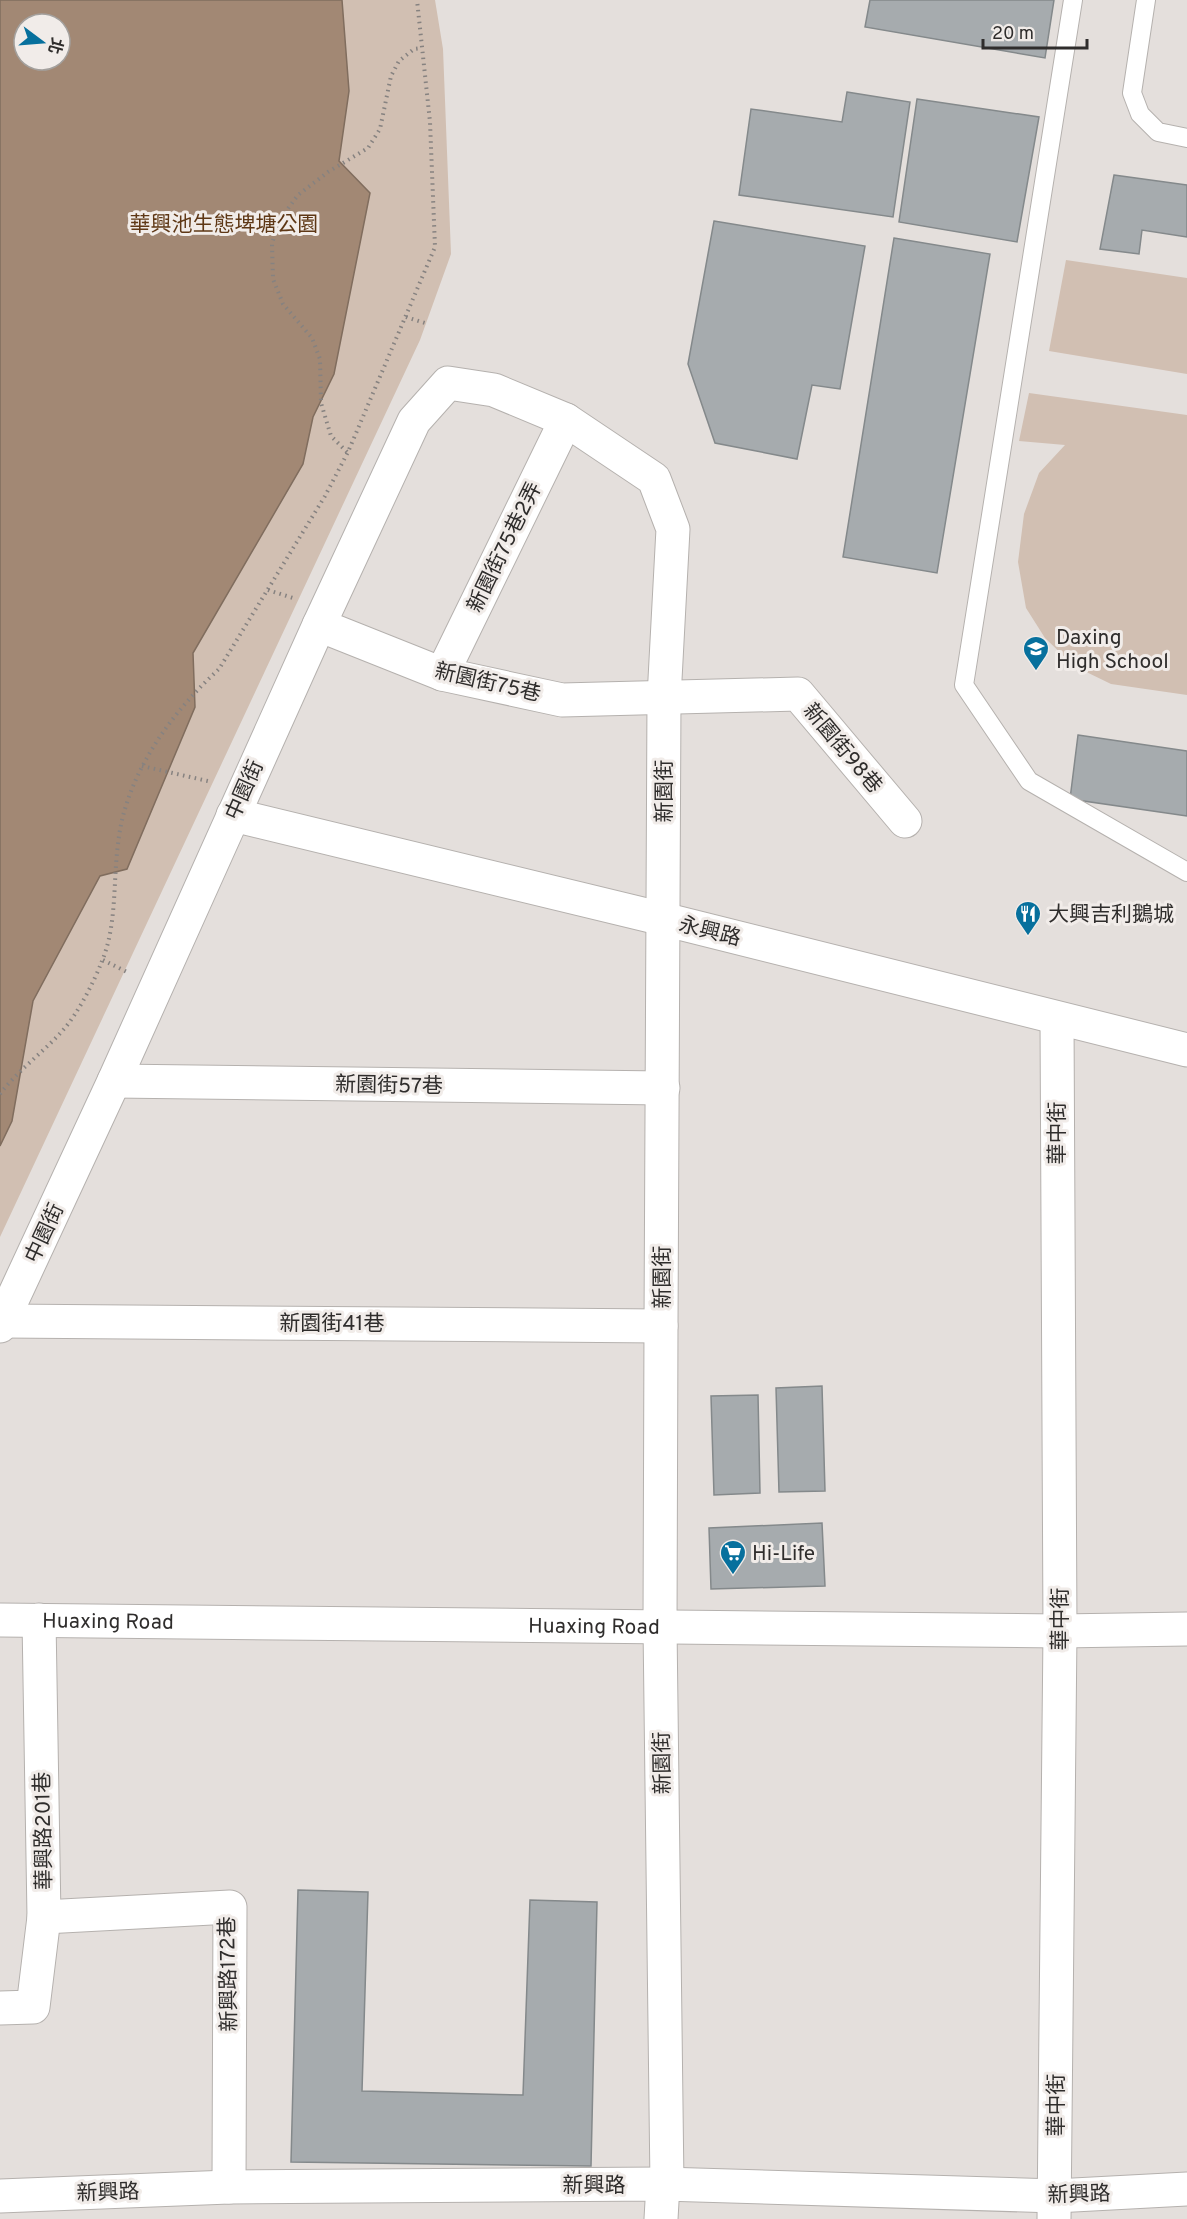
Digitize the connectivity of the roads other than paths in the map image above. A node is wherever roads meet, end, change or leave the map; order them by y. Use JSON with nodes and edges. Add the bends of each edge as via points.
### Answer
{"nodes":[{"id":1,"x":1073,"y":0,"type":"edge"},
{"id":2,"x":1146,"y":0,"type":"edge"},
{"id":3,"x":1187,"y":138,"type":"edge"},
{"id":4,"x":566,"y":420,"type":"junction"},
{"id":5,"x":310,"y":613,"type":"junction"},
{"id":6,"x":442,"y":674,"type":"junction"},
{"id":7,"x":664,"y":698,"type":"junction"},
{"id":8,"x":233,"y":815,"type":"junction"},
{"id":9,"x":905,"y":821,"type":"dead end"},
{"id":10,"x":1187,"y":872,"type":"edge"},
{"id":11,"x":663,"y":919,"type":"junction"},
{"id":12,"x":1057,"y":1018,"type":"junction"},
{"id":13,"x":1187,"y":1050,"type":"edge"},
{"id":14,"x":114,"y":1081,"type":"junction"},
{"id":15,"x":663,"y":1088,"type":"junction"},
{"id":16,"x":1,"y":1323,"type":"edge"},
{"id":17,"x":661,"y":1326,"type":"junction"},
{"id":18,"x":0,"y":1620,"type":"edge"},
{"id":19,"x":39,"y":1620,"type":"junction"},
{"id":20,"x":660,"y":1626,"type":"junction"},
{"id":21,"x":1187,"y":1629,"type":"edge"},
{"id":22,"x":1060,"y":1631,"type":"junction"},
{"id":23,"x":45,"y":1917,"type":"junction"},
{"id":24,"x":0,"y":2008,"type":"edge"},
{"id":25,"x":665,"y":2185,"type":"junction"},
{"id":26,"x":229,"y":2187,"type":"junction"},
{"id":27,"x":1187,"y":2189,"type":"edge"},
{"id":28,"x":0,"y":2196,"type":"edge"},
{"id":29,"x":1055,"y":2207,"type":"edge"},
{"id":30,"x":662,"y":2219,"type":"edge"}],
"edges":[{"from":1,"to":10,"type":"lane","via":[[964,685],[1029,781]]},
{"from":2,"to":3,"type":"lane","via":[[1132,93],[1140,114],[1158,132]]},
{"from":4,"to":5,"type":"street","name":"中園街","via":[[494,390],[448,383],[414,421]]},
{"from":4,"to":6,"type":"street","name":"新園街75巷2弄"},
{"from":4,"to":7,"type":"street","name":"新園街","via":[[654,479],[673,530]]},
{"from":5,"to":6,"type":"street","name":"新園街75巷"},
{"from":5,"to":8,"type":"street","name":"中園街"},
{"from":6,"to":7,"type":"street","name":"新園街75巷","via":[[562,700]]},
{"from":7,"to":9,"type":"street","name":"新園街98巷","via":[[798,694]]},
{"from":7,"to":11,"type":"street","name":"新園街"},
{"from":8,"to":11,"type":"street","name":"永興路"},
{"from":8,"to":14,"type":"street","name":"中園街"},
{"from":11,"to":12,"type":"street","name":"永興路"},
{"from":11,"to":15,"type":"street","name":"新園街"},
{"from":12,"to":13,"type":"street","name":"永興路"},
{"from":12,"to":22,"type":"street","name":"華中街"},
{"from":14,"to":15,"type":"street","name":"新園街57巷"},
{"from":14,"to":16,"type":"street","name":"中園街"},
{"from":15,"to":17,"type":"street","name":"新園街"},
{"from":16,"to":17,"type":"street","name":"新園街41巷"},
{"from":17,"to":20,"type":"street","name":"新園街"},
{"from":18,"to":19,"type":"street","name":"Huaxing Road"},
{"from":19,"to":20,"type":"street","name":"Huaxing Road"},
{"from":19,"to":23,"type":"street","name":"華興路201巷"},
{"from":20,"to":22,"type":"street","name":"Huaxing Road"},
{"from":20,"to":25,"type":"street","name":"新園街"},
{"from":21,"to":22,"type":"street","name":"Huaxing Road"},
{"from":22,"to":29,"type":"street","name":"華中街"},
{"from":23,"to":24,"type":"street","name":"華興路201巷","via":[[33,2007]]},
{"from":23,"to":26,"type":"street","name":"新興路172巷","via":[[230,1907]]},
{"from":25,"to":26,"type":"street","name":"新興路"},
{"from":25,"to":29,"type":"street","name":"新興路"},
{"from":25,"to":30,"type":"street","name":"新園街"},
{"from":26,"to":28,"type":"street","name":"新興路"},
{"from":27,"to":29,"type":"street","name":"新興路"}]}
